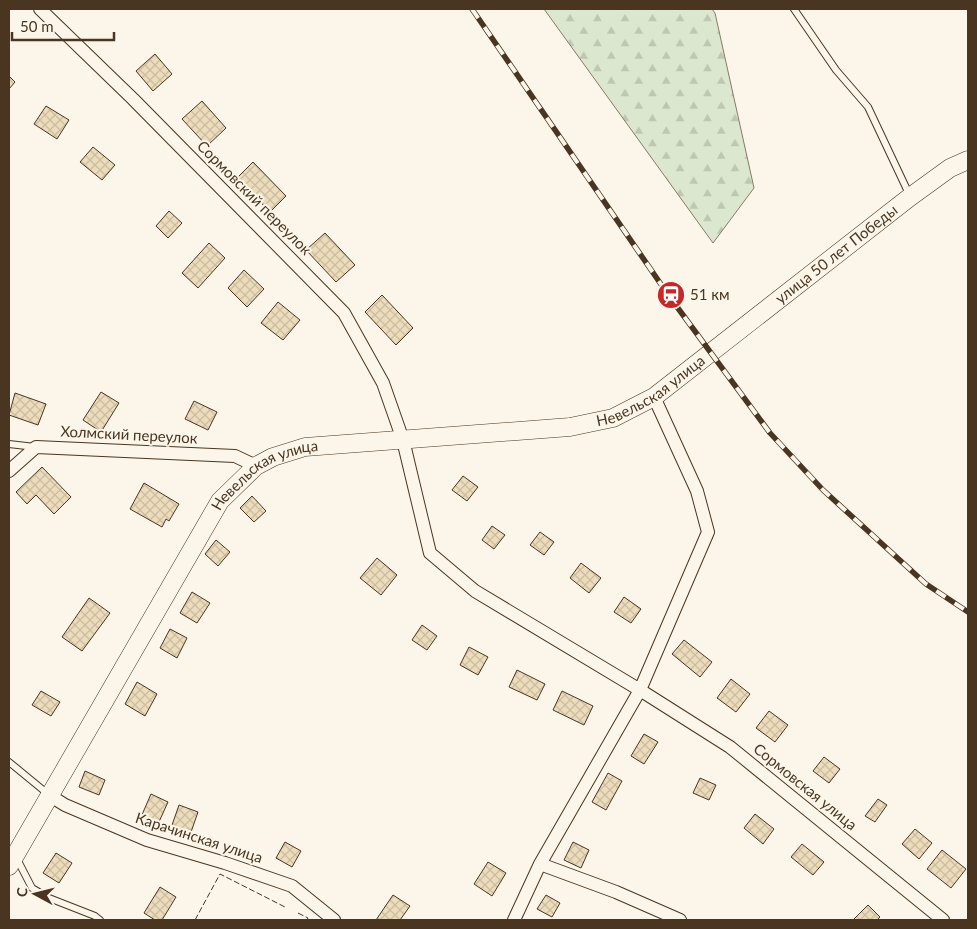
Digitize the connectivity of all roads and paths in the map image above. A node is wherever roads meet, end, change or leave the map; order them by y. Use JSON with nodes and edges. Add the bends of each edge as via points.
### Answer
{"nodes":[{"id":1,"x":40,"y":9,"type":"edge"},
{"id":2,"x":794,"y":9,"type":"edge"},
{"id":3,"x":968,"y":160,"type":"edge"},
{"id":4,"x":910,"y":198,"type":"junction"},
{"id":5,"x":710,"y":353,"type":"joint"},
{"id":6,"x":654,"y":397,"type":"junction"},
{"id":7,"x":403,"y":440,"type":"junction"},
{"id":8,"x":9,"y":444,"type":"edge"},
{"id":9,"x":36,"y":447,"type":"junction"},
{"id":10,"x":256,"y":466,"type":"junction"},
{"id":11,"x":9,"y":471,"type":"edge"},
{"id":12,"x":640,"y":690,"type":"junction"},
{"id":13,"x":9,"y":762,"type":"edge"},
{"id":14,"x":49,"y":795,"type":"junction"},
{"id":15,"x":12,"y":861,"type":"edge"},
{"id":16,"x":540,"y":864,"type":"junction"},
{"id":17,"x":100,"y":920,"type":"edge"},
{"id":18,"x":334,"y":920,"type":"edge"},
{"id":19,"x":514,"y":920,"type":"edge"},
{"id":20,"x":680,"y":920,"type":"edge"},
{"id":21,"x":943,"y":920,"type":"edge"}],
"edges":[{"from":1,"to":7,"type":"street","name":"Сормовский переулок","via":[[344,313],[383,383]]},
{"from":2,"to":4,"type":"lane","via":[[836,70],[868,107]]},
{"from":3,"to":4,"type":"street","name":"улица 50 лет Победы","via":[[950,168]]},
{"from":4,"to":5,"type":"street","name":"улица 50 лет Победы"},
{"from":5,"to":6,"type":"street","name":"Невельская улица"},
{"from":6,"to":7,"type":"street","name":"Невельская улица","via":[[613,418],[570,427]]},
{"from":6,"to":12,"type":"street","via":[[697,491],[708,532]]},
{"from":7,"to":10,"type":"street","name":"Невельская улица","via":[[305,447]]},
{"from":7,"to":12,"type":"street","name":"Сормовская улица","via":[[430,553],[476,591]]},
{"from":8,"to":9,"type":"lane"},
{"from":9,"to":10,"type":"street","name":"Холмский переулок","via":[[235,456]]},
{"from":9,"to":11,"type":"street"},
{"from":10,"to":14,"type":"street","name":"Невельская улица","via":[[220,501]]},
{"from":12,"to":16,"type":"street"},
{"from":12,"to":21,"type":"street","name":"Сормовская улица","via":[[730,747]]},
{"from":13,"to":14,"type":"lane"},
{"from":14,"to":15,"type":"street","name":"Невельская улица"},
{"from":14,"to":18,"type":"street","name":"Карачинская улица","via":[[64,805],[147,840],[292,886]]},
{"from":15,"to":17,"type":"lane","via":[[32,888]]},
{"from":16,"to":19,"type":"street"},
{"from":16,"to":20,"type":"street"}]}
